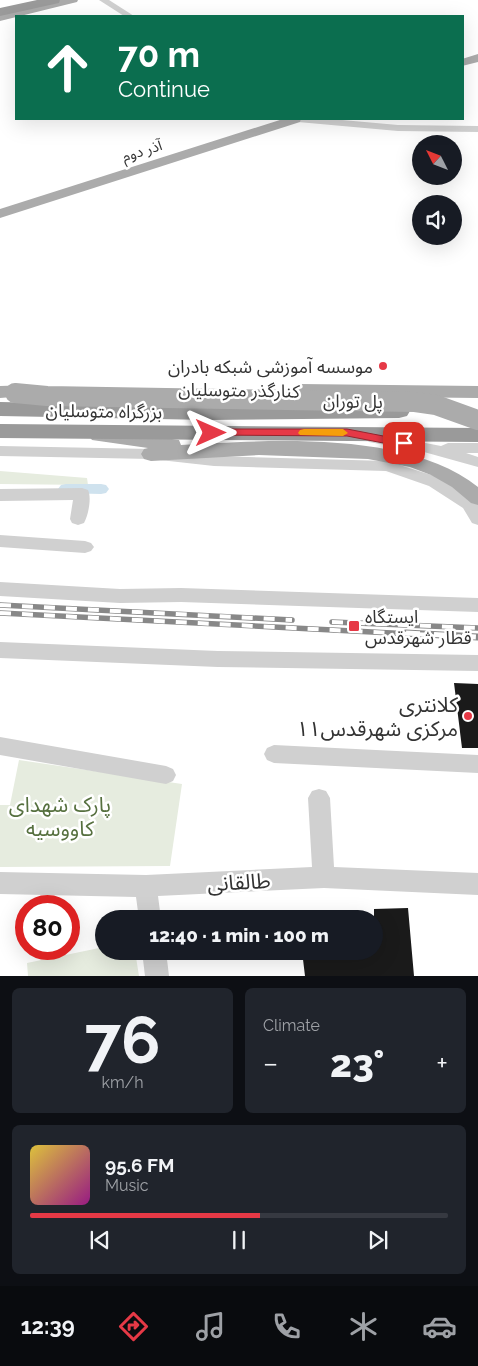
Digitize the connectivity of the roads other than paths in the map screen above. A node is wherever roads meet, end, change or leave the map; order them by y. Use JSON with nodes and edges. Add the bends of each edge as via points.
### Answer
{"nodes":[{"id":1,"x":10,"y":0,"type":"edge"},
{"id":2,"x":54,"y":0,"type":"edge"},
{"id":3,"x":73,"y":0,"type":"edge"},
{"id":4,"x":104,"y":0,"type":"edge"},
{"id":5,"x":0,"y":2,"type":"edge"},
{"id":6,"x":0,"y":12,"type":"edge"},
{"id":7,"x":128,"y":15,"type":"edge"},
{"id":8,"x":0,"y":18,"type":"edge"},
{"id":9,"x":478,"y":58,"type":"edge"},
{"id":10,"x":464,"y":62,"type":"edge"},
{"id":11,"x":293,"y":120,"type":"edge"},
{"id":12,"x":307,"y":120,"type":"edge"},
{"id":13,"x":478,"y":129,"type":"edge"},
{"id":14,"x":0,"y":214,"type":"edge"},
{"id":15,"x":7,"y":392,"type":"edge"},
{"id":16,"x":478,"y":392,"type":"edge"},
{"id":17,"x":0,"y":409,"type":"edge"},
{"id":18,"x":478,"y":409,"type":"edge"},
{"id":19,"x":478,"y":420,"type":"edge"},
{"id":20,"x":0,"y":431,"type":"edge"},
{"id":21,"x":74,"y":433,"type":"junction"},
{"id":22,"x":347,"y":433,"type":"junction"},
{"id":23,"x":478,"y":434,"type":"edge"},
{"id":24,"x":424,"y":447,"type":"junction"},
{"id":25,"x":478,"y":448,"type":"edge"},
{"id":26,"x":206,"y":449,"type":"junction"},
{"id":27,"x":0,"y":451,"type":"edge"},
{"id":28,"x":151,"y":454,"type":"junction"},
{"id":29,"x":478,"y":462,"type":"edge"},
{"id":30,"x":0,"y":495,"type":"edge"},
{"id":31,"x":475,"y":501,"type":"edge"},
{"id":32,"x":78,"y":519,"type":"dead end"},
{"id":33,"x":478,"y":519,"type":"edge"},
{"id":34,"x":0,"y":541,"type":"edge"},
{"id":35,"x":85,"y":546,"type":"dead end"},
{"id":36,"x":0,"y":589,"type":"edge"},
{"id":37,"x":478,"y":605,"type":"edge"},
{"id":38,"x":0,"y":650,"type":"edge"},
{"id":39,"x":478,"y":663,"type":"edge"},
{"id":40,"x":0,"y":746,"type":"edge"},
{"id":41,"x":274,"y":754,"type":"dead end"},
{"id":42,"x":478,"y":764,"type":"edge"},
{"id":43,"x":166,"y":775,"type":"dead end"},
{"id":44,"x":319,"y":798,"type":"dead end"},
{"id":45,"x":324,"y":878,"type":"junction"},
{"id":46,"x":0,"y":883,"type":"edge"},
{"id":47,"x":478,"y":884,"type":"edge"},
{"id":48,"x":146,"y":886,"type":"junction"},
{"id":49,"x":149,"y":910,"type":"edge"},
{"id":50,"x":155,"y":960,"type":"edge"},
{"id":51,"x":157,"y":976,"type":"edge"}],
"edges":[{"from":1,"to":5,"type":"highway"},
{"from":2,"to":6,"type":"highway"},
{"from":3,"to":8,"type":"main road"},
{"from":4,"to":7,"type":"street"},
{"from":9,"to":10,"type":"main road"},
{"from":11,"to":14,"type":"main road","name":"آذر دوم"},
{"from":12,"to":13,"type":"street","via":[[398,128]]},
{"from":15,"to":16,"type":"main road","name":"کنارگذر متوسلیان","via":[[62,388]]},
{"from":15,"to":19,"type":"main road","name":"پل توران","bridge":true,"via":[[47,396],[415,402],[436,405]]},
{"from":17,"to":18,"type":"highway","name":"بزرگراه متوسلیان","via":[[209,413]]},
{"from":20,"to":21,"type":"highway","name":"بزرگراه متوسلیان"},
{"from":21,"to":22,"type":"highway","name":"بزرگراه متوسلیان"},
{"from":21,"to":26,"type":"main road"},
{"from":22,"to":23,"type":"highway","name":"بزرگراه متوسلیان"},
{"from":22,"to":24,"type":"street"},
{"from":24,"to":25,"type":"street"},
{"from":24,"to":29,"type":"street"},
{"from":26,"to":28,"type":"main road"},
{"from":26,"to":31,"type":"main road","via":[[363,450],[390,455],[416,462],[448,477]]},
{"from":27,"to":28,"type":"street"},
{"from":28,"to":31,"type":"street","via":[[214,462],[387,466],[435,482]]},
{"from":30,"to":32,"type":"street","via":[[82,494]]},
{"from":31,"to":33,"type":"street"},
{"from":34,"to":35,"type":"street"},
{"from":36,"to":37,"type":"street","via":[[120,596],[181,595]]},
{"from":38,"to":39,"type":"street","via":[[218,659]]},
{"from":40,"to":43,"type":"street"},
{"from":41,"to":42,"type":"street"},
{"from":44,"to":45,"type":"street"},
{"from":45,"to":47,"type":"street","name":"طالقانی"},
{"from":45,"to":48,"type":"street","name":"طالقانی"},
{"from":46,"to":48,"type":"street","name":"طالقانی"},
{"from":48,"to":49,"type":"street"},
{"from":50,"to":51,"type":"street"}]}
